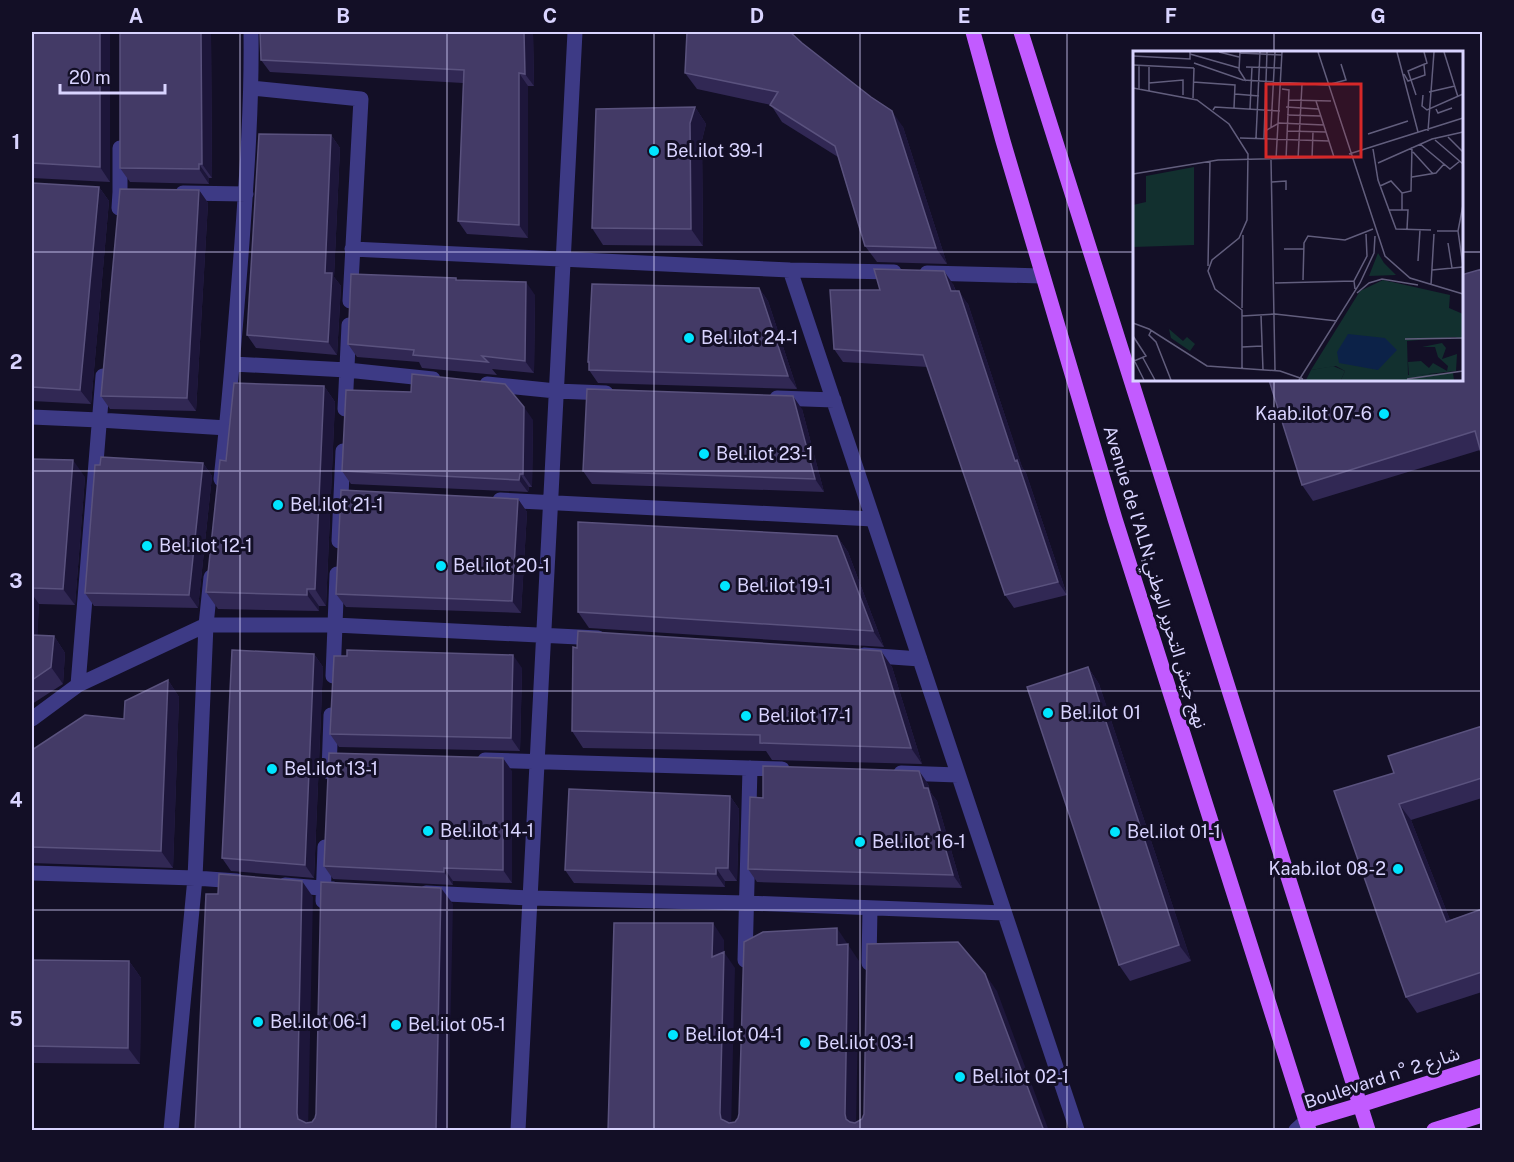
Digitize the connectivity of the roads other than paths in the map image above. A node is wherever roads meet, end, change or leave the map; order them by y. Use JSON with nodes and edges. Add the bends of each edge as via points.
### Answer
{"nodes":[{"id":1,"x":251,"y":32,"type":"edge"},
{"id":2,"x":575,"y":32,"type":"edge"},
{"id":3,"x":973,"y":32,"type":"edge"},
{"id":4,"x":1021,"y":32,"type":"edge"},
{"id":5,"x":252,"y":88,"type":"junction"},
{"id":6,"x":120,"y":135,"type":"edge"},
{"id":7,"x":166,"y":192,"type":"edge"},
{"id":8,"x":246,"y":194,"type":"junction"},
{"id":9,"x":117,"y":226,"type":"edge"},
{"id":10,"x":352,"y":249,"type":"junction"},
{"id":11,"x":563,"y":259,"type":"junction"},
{"id":12,"x":790,"y":270,"type":"junction"},
{"id":13,"x":1042,"y":276,"type":"junction"},
{"id":14,"x":104,"y":363,"type":"edge"},
{"id":15,"x":233,"y":364,"type":"junction"},
{"id":16,"x":347,"y":370,"type":"junction"},
{"id":17,"x":452,"y":381,"type":"edge"},
{"id":18,"x":475,"y":383,"type":"edge"},
{"id":19,"x":556,"y":391,"type":"junction"},
{"id":20,"x":626,"y":393,"type":"edge"},
{"id":21,"x":765,"y":398,"type":"edge"},
{"id":22,"x":834,"y":400,"type":"junction"},
{"id":23,"x":32,"y":417,"type":"edge"},
{"id":24,"x":99,"y":420,"type":"junction"},
{"id":25,"x":227,"y":428,"type":"junction"},
{"id":26,"x":219,"y":498,"type":"edge"},
{"id":27,"x":481,"y":500,"type":"edge"},
{"id":28,"x":551,"y":503,"type":"junction"},
{"id":29,"x":873,"y":519,"type":"junction"},
{"id":30,"x":212,"y":567,"type":"edge"},
{"id":31,"x":206,"y":625,"type":"junction"},
{"id":32,"x":335,"y":625,"type":"junction"},
{"id":33,"x":544,"y":634,"type":"junction"},
{"id":34,"x":614,"y":639,"type":"edge"},
{"id":35,"x":849,"y":654,"type":"edge"},
{"id":36,"x":920,"y":659,"type":"junction"},
{"id":37,"x":78,"y":686,"type":"junction"},
{"id":38,"x":32,"y":719,"type":"edge"},
{"id":39,"x":468,"y":760,"type":"edge"},
{"id":40,"x":537,"y":762,"type":"junction"},
{"id":41,"x":750,"y":768,"type":"junction"},
{"id":42,"x":796,"y":770,"type":"edge"},
{"id":43,"x":889,"y":773,"type":"edge"},
{"id":44,"x":958,"y":775,"type":"junction"},
{"id":45,"x":328,"y":792,"type":"edge"},
{"id":46,"x":326,"y":828,"type":"edge"},
{"id":47,"x":32,"y":873,"type":"edge"},
{"id":48,"x":195,"y":878,"type":"junction"},
{"id":49,"x":323,"y":888,"type":"junction"},
{"id":50,"x":346,"y":889,"type":"edge"},
{"id":51,"x":415,"y":892,"type":"edge"},
{"id":52,"x":530,"y":898,"type":"junction"},
{"id":53,"x":746,"y":903,"type":"junction"},
{"id":54,"x":870,"y":908,"type":"junction"},
{"id":55,"x":1004,"y":913,"type":"junction"},
{"id":56,"x":322,"y":920,"type":"edge"},
{"id":57,"x":744,"y":975,"type":"edge"},
{"id":58,"x":868,"y":978,"type":"edge"},
{"id":59,"x":1482,"y":1066,"type":"edge"},
{"id":60,"x":1360,"y":1105,"type":"junction"},
{"id":61,"x":1482,"y":1115,"type":"edge"},
{"id":62,"x":1304,"y":1127,"type":"edge"},
{"id":63,"x":171,"y":1131,"type":"edge"},
{"id":64,"x":518,"y":1131,"type":"edge"},
{"id":65,"x":1077,"y":1131,"type":"edge"},
{"id":66,"x":1368,"y":1131,"type":"edge"},
{"id":67,"x":1434,"y":1131,"type":"edge"}],
"edges":[{"from":1,"to":5,"type":"street"},
{"from":2,"to":11,"type":"street"},
{"from":3,"to":13,"type":"main road","name":"Avenue de l'ALN;نهج جيش التحرير الوطني"},
{"from":4,"to":60,"type":"main road"},
{"from":5,"to":8,"type":"street"},
{"from":5,"to":10,"type":"street","via":[[361,99]]},
{"from":6,"to":9,"type":"street"},
{"from":7,"to":8,"type":"street"},
{"from":8,"to":15,"type":"street"},
{"from":10,"to":11,"type":"street"},
{"from":10,"to":16,"type":"street"},
{"from":11,"to":12,"type":"street"},
{"from":11,"to":19,"type":"street"},
{"from":12,"to":13,"type":"street"},
{"from":12,"to":22,"type":"street"},
{"from":13,"to":62,"type":"main road","name":"Avenue de l'ALN;نهج جيش التحرير الوطني"},
{"from":14,"to":24,"type":"street"},
{"from":15,"to":16,"type":"street"},
{"from":15,"to":25,"type":"street"},
{"from":16,"to":17,"type":"street"},
{"from":16,"to":32,"type":"street","via":[[347,493]]},
{"from":18,"to":19,"type":"street"},
{"from":19,"to":20,"type":"street"},
{"from":19,"to":28,"type":"street"},
{"from":21,"to":22,"type":"street"},
{"from":22,"to":29,"type":"street"},
{"from":23,"to":24,"type":"street"},
{"from":24,"to":25,"type":"street"},
{"from":24,"to":37,"type":"street"},
{"from":25,"to":26,"type":"street"},
{"from":27,"to":28,"type":"street"},
{"from":28,"to":29,"type":"street"},
{"from":28,"to":33,"type":"street"},
{"from":29,"to":36,"type":"street"},
{"from":30,"to":31,"type":"street"},
{"from":31,"to":32,"type":"street"},
{"from":31,"to":37,"type":"street"},
{"from":31,"to":48,"type":"street"},
{"from":32,"to":33,"type":"street"},
{"from":32,"to":45,"type":"street","via":[[335,756]]},
{"from":33,"to":34,"type":"street"},
{"from":33,"to":40,"type":"street"},
{"from":35,"to":36,"type":"street"},
{"from":36,"to":44,"type":"street"},
{"from":37,"to":38,"type":"street"},
{"from":39,"to":40,"type":"street"},
{"from":40,"to":41,"type":"street"},
{"from":40,"to":52,"type":"street"},
{"from":41,"to":42,"type":"street"},
{"from":41,"to":53,"type":"street"},
{"from":43,"to":44,"type":"street"},
{"from":44,"to":55,"type":"street"},
{"from":46,"to":49,"type":"street"},
{"from":47,"to":48,"type":"street"},
{"from":48,"to":49,"type":"street"},
{"from":48,"to":63,"type":"street"},
{"from":49,"to":50,"type":"street"},
{"from":49,"to":56,"type":"street"},
{"from":51,"to":52,"type":"street"},
{"from":52,"to":53,"type":"street"},
{"from":52,"to":64,"type":"street"},
{"from":53,"to":54,"type":"street"},
{"from":53,"to":57,"type":"street"},
{"from":54,"to":55,"type":"street"},
{"from":54,"to":58,"type":"street"},
{"from":55,"to":65,"type":"street"},
{"from":59,"to":60,"type":"main road","name":"Boulevard n° شارع 2"},
{"from":60,"to":62,"type":"main road","name":"Boulevard n° شارع 2"},
{"from":60,"to":66,"type":"main road"},
{"from":61,"to":67,"type":"main road"}]}
